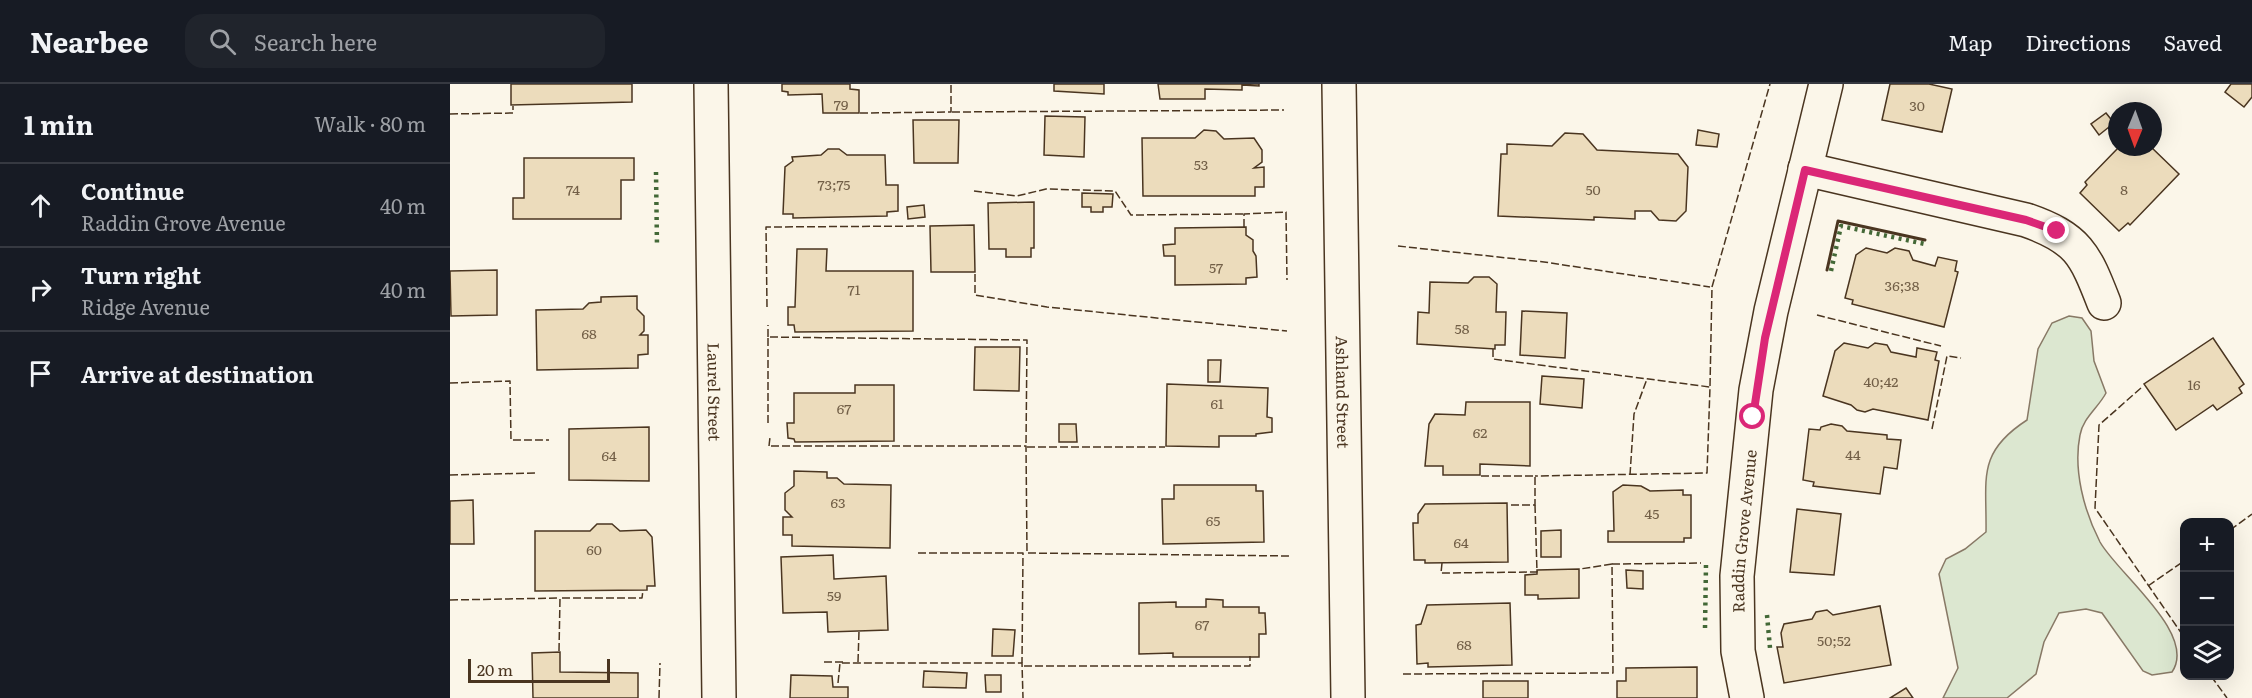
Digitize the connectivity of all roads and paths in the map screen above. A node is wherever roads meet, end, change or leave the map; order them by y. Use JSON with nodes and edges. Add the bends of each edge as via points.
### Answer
{"nodes":[{"id":1,"x":711,"y":84,"type":"edge"},
{"id":2,"x":1339,"y":84,"type":"edge"},
{"id":3,"x":1826,"y":84,"type":"edge"},
{"id":4,"x":1805,"y":170,"type":"junction"},
{"id":5,"x":2104,"y":303,"type":"dead end"},
{"id":6,"x":719,"y":698,"type":"edge"},
{"id":7,"x":1348,"y":698,"type":"edge"},
{"id":8,"x":1747,"y":698,"type":"edge"}],
"edges":[{"from":1,"to":6,"type":"street","name":"Laurel Street"},
{"from":2,"to":7,"type":"street","name":"Ashland Street"},
{"from":3,"to":4,"type":"street","name":"Raddin Grove Avenue"},
{"from":4,"to":5,"type":"street","via":[[2026,220],[2057,231],[2079,251]]},
{"from":4,"to":8,"type":"street","name":"Raddin Grove Avenue","via":[[1769,320],[1753,417],[1737,576],[1738,651]]}]}
